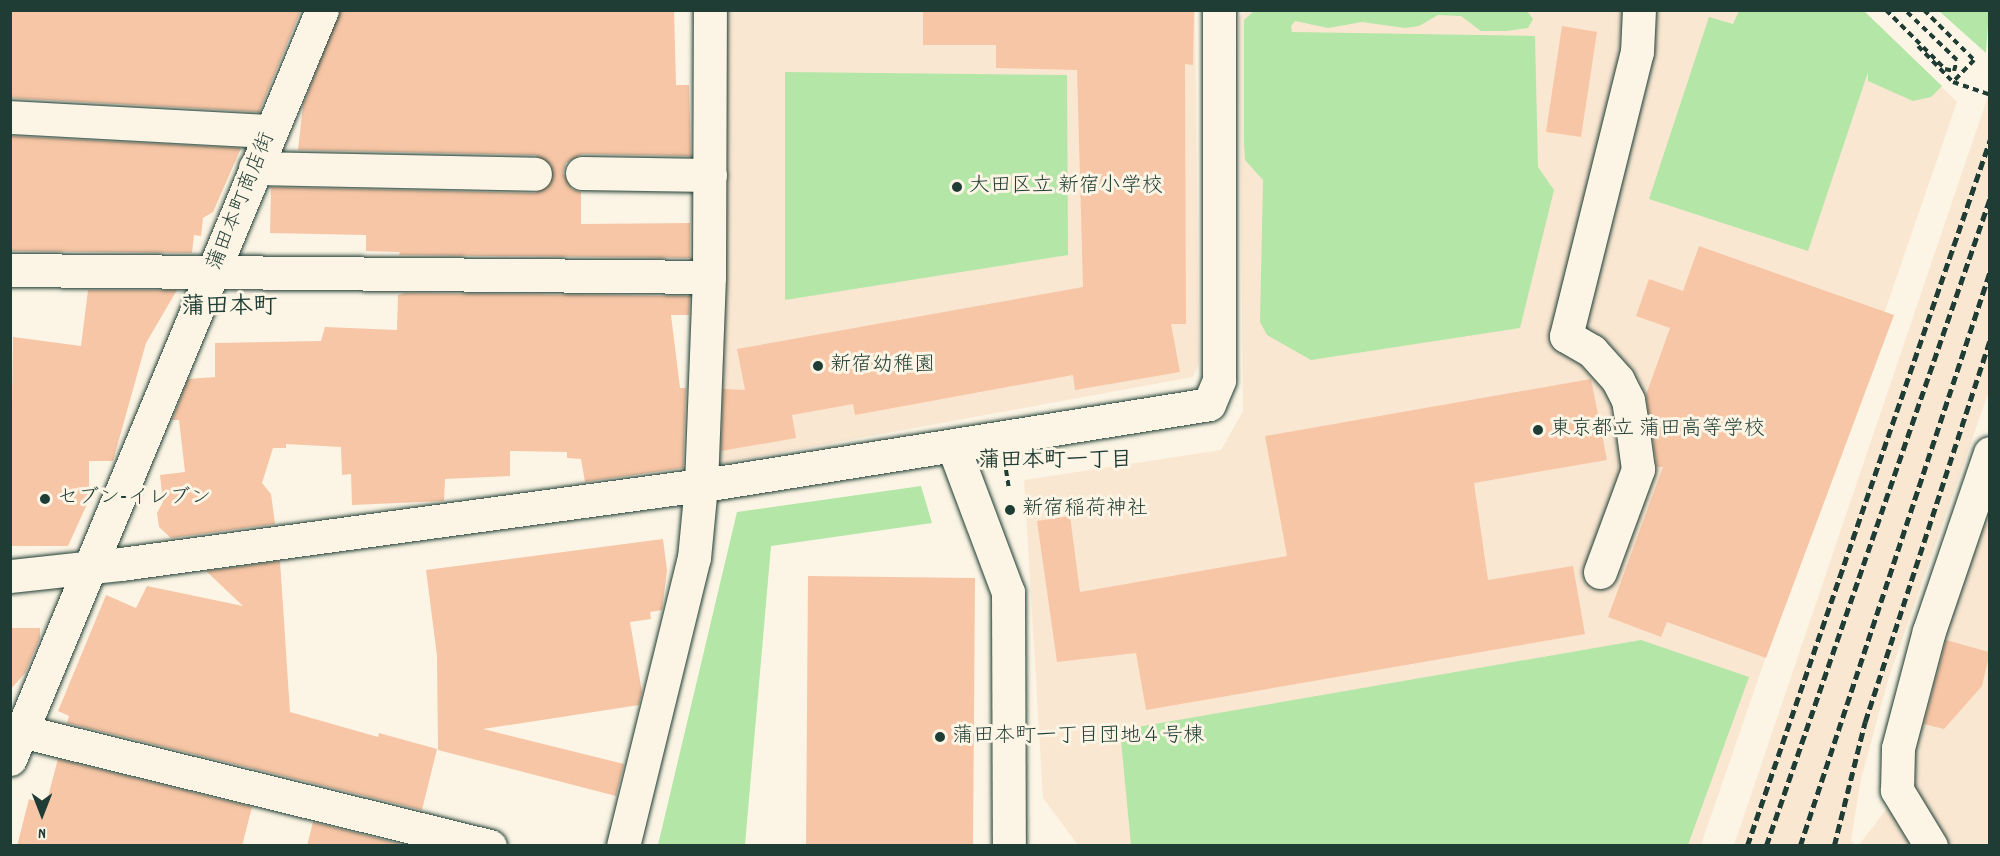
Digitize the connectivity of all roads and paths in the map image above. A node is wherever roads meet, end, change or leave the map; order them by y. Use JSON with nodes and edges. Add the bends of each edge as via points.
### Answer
{"nodes":[{"id":1,"x":322,"y":10,"type":"edge"},
{"id":2,"x":710,"y":10,"type":"edge"},
{"id":3,"x":1219,"y":10,"type":"edge"},
{"id":4,"x":1639,"y":10,"type":"edge"},
{"id":5,"x":1885,"y":10,"type":"edge"},
{"id":6,"x":1905,"y":10,"type":"edge"},
{"id":7,"x":1924,"y":10,"type":"edge"},
{"id":8,"x":1953,"y":82,"type":"junction"},
{"id":9,"x":1989,"y":95,"type":"edge"},
{"id":10,"x":10,"y":117,"type":"edge"},
{"id":11,"x":270,"y":131,"type":"junction"},
{"id":12,"x":255,"y":168,"type":"junction"},
{"id":13,"x":582,"y":172,"type":"dead end"},
{"id":14,"x":535,"y":174,"type":"dead end"},
{"id":15,"x":710,"y":175,"type":"junction"},
{"id":16,"x":10,"y":270,"type":"edge"},
{"id":17,"x":213,"y":273,"type":"junction"},
{"id":18,"x":709,"y":277,"type":"junction"},
{"id":19,"x":953,"y":446,"type":"junction"},
{"id":20,"x":1989,"y":453,"type":"edge"},
{"id":21,"x":701,"y":485,"type":"junction"},
{"id":22,"x":88,"y":569,"type":"junction"},
{"id":23,"x":1600,"y":572,"type":"dead end"},
{"id":24,"x":10,"y":576,"type":"edge"},
{"id":25,"x":16,"y":745,"type":"edge"},
{"id":26,"x":1009,"y":808,"type":"junction"},
{"id":27,"x":490,"y":846,"type":"edge"},
{"id":28,"x":623,"y":846,"type":"edge"},
{"id":29,"x":1009,"y":846,"type":"edge"},
{"id":30,"x":1035,"y":846,"type":"edge"},
{"id":31,"x":1931,"y":846,"type":"edge"}],
"edges":[{"from":1,"to":11,"type":"street","name":"蒲田本町商店街"},
{"from":2,"to":15,"type":"street"},
{"from":3,"to":19,"type":"street","via":[[1219,380],[1209,404]]},
{"from":4,"to":23,"type":"street","via":[[1637,52],[1566,336],[1592,351],[1618,380],[1628,400],[1632,425],[1638,469]]},
{"from":5,"to":6,"type":"path","via":[[1946,69],[1954,71],[1957,60]]},
{"from":5,"to":8,"type":"path"},
{"from":7,"to":8,"type":"path","via":[[1974,60]]},
{"from":8,"to":9,"type":"path"},
{"from":10,"to":11,"type":"street"},
{"from":11,"to":12,"type":"street","name":"蒲田本町商店街"},
{"from":12,"to":14,"type":"street"},
{"from":12,"to":17,"type":"street","name":"蒲田本町商店街"},
{"from":13,"to":15,"type":"street"},
{"from":15,"to":18,"type":"street"},
{"from":16,"to":17,"type":"street"},
{"from":17,"to":18,"type":"street"},
{"from":17,"to":22,"type":"street","name":"蒲田本町商店街"},
{"from":18,"to":21,"type":"street"},
{"from":19,"to":21,"type":"street"},
{"from":19,"to":26,"type":"street","via":[[1008,592]]},
{"from":20,"to":31,"type":"street","via":[[1929,631],[1898,748],[1897,790]]},
{"from":21,"to":22,"type":"street"},
{"from":21,"to":28,"type":"street","via":[[694,558]]},
{"from":22,"to":24,"type":"street"},
{"from":22,"to":25,"type":"street","name":"蒲田本町商店街"},
{"from":25,"to":27,"type":"street"},
{"from":26,"to":29,"type":"street"},
{"from":26,"to":30,"type":"street"}]}
